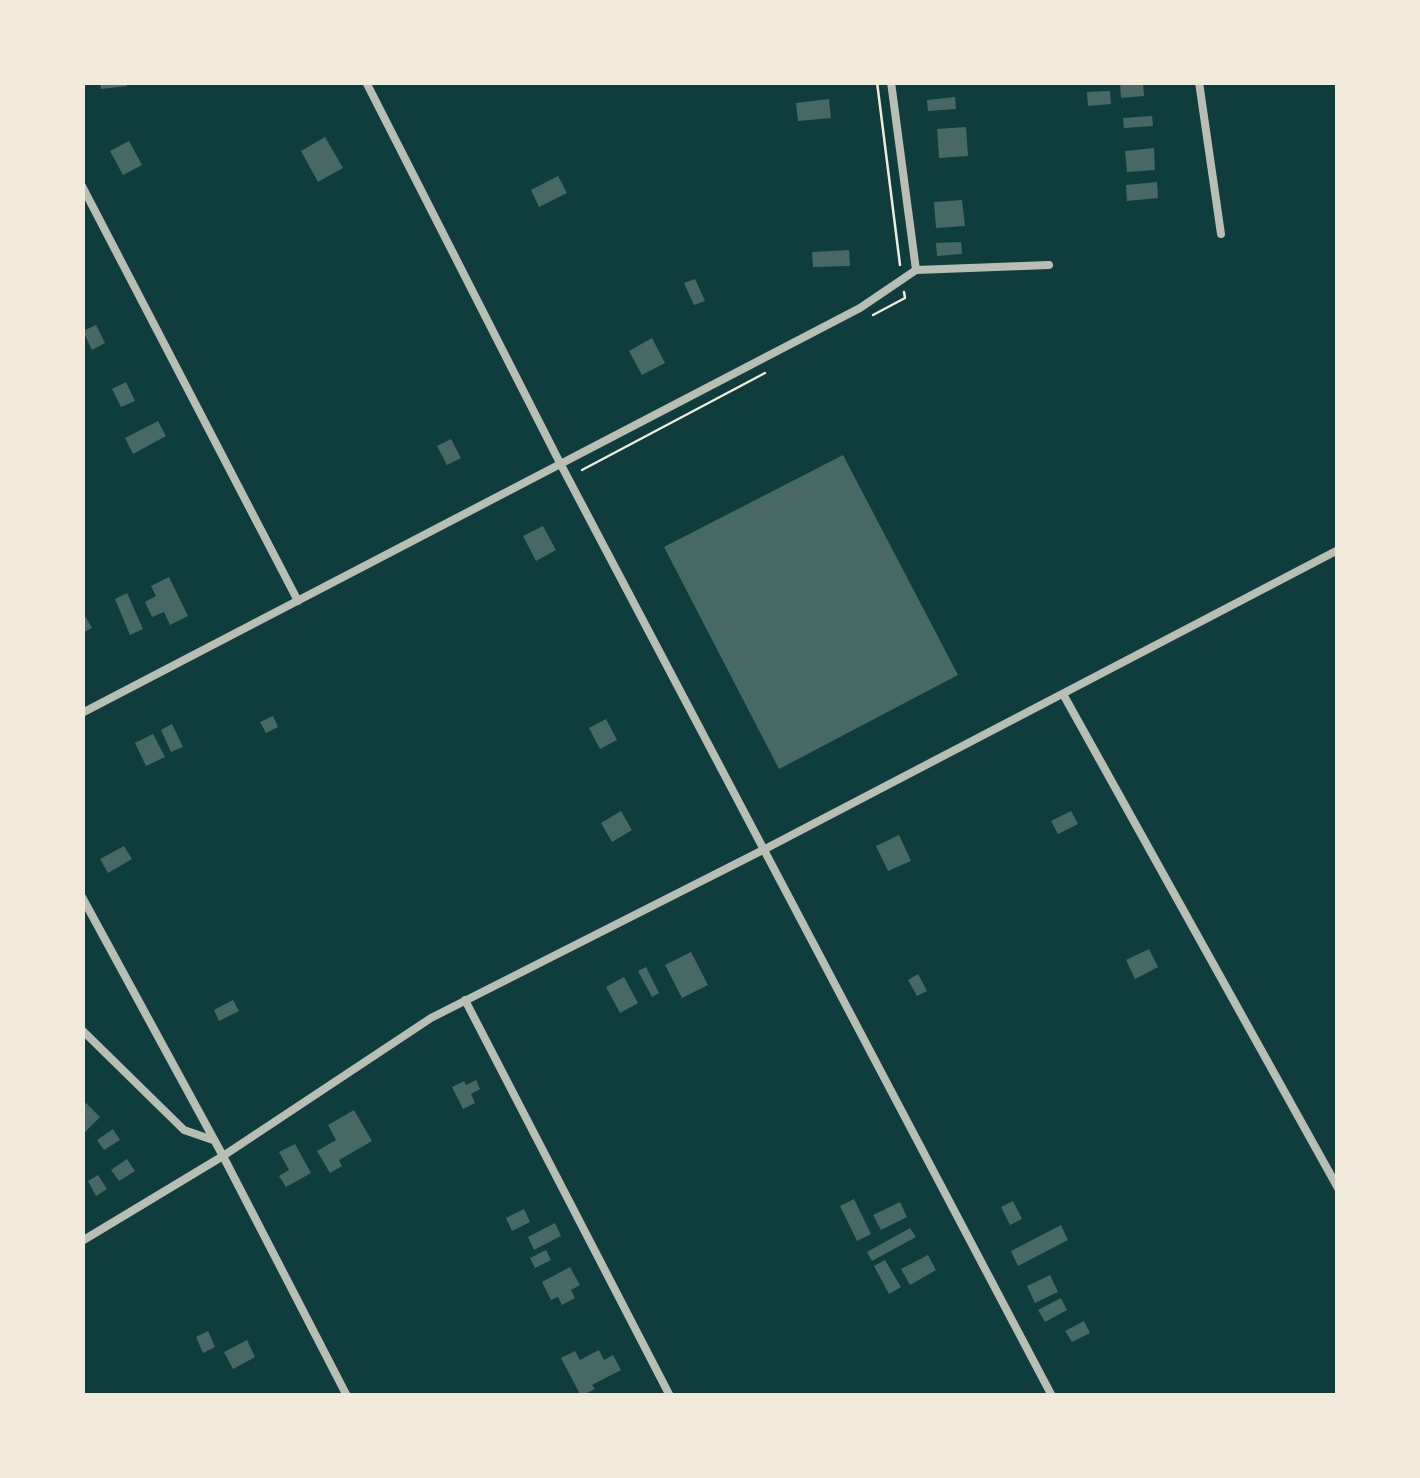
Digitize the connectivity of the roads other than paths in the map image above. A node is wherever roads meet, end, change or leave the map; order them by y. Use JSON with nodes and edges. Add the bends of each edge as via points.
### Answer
{"nodes":[{"id":1,"x":366,"y":82,"type":"edge"},
{"id":2,"x":891,"y":82,"type":"edge"},
{"id":3,"x":1199,"y":82,"type":"edge"},
{"id":4,"x":82,"y":186,"type":"edge"},
{"id":5,"x":1221,"y":234,"type":"dead end"},
{"id":6,"x":1049,"y":266,"type":"dead end"},
{"id":7,"x":916,"y":270,"type":"junction"},
{"id":8,"x":560,"y":464,"type":"junction"},
{"id":9,"x":1336,"y":554,"type":"edge"},
{"id":10,"x":298,"y":600,"type":"junction"},
{"id":11,"x":1063,"y":694,"type":"junction"},
{"id":12,"x":82,"y":712,"type":"edge"},
{"id":13,"x":765,"y":848,"type":"junction"},
{"id":14,"x":82,"y":897,"type":"edge"},
{"id":15,"x":465,"y":1000,"type":"junction"},
{"id":16,"x":82,"y":1030,"type":"edge"},
{"id":17,"x":213,"y":1140,"type":"junction"},
{"id":18,"x":223,"y":1156,"type":"junction"},
{"id":19,"x":1338,"y":1188,"type":"edge"},
{"id":20,"x":82,"y":1241,"type":"edge"},
{"id":21,"x":347,"y":1396,"type":"edge"},
{"id":22,"x":670,"y":1396,"type":"edge"},
{"id":23,"x":1052,"y":1396,"type":"edge"}],
"edges":[{"from":1,"to":8,"type":"street"},
{"from":2,"to":7,"type":"street"},
{"from":3,"to":5,"type":"street"},
{"from":4,"to":10,"type":"street"},
{"from":6,"to":7,"type":"street"},
{"from":7,"to":8,"type":"street","via":[[860,308]]},
{"from":8,"to":10,"type":"street"},
{"from":8,"to":13,"type":"street"},
{"from":9,"to":11,"type":"street"},
{"from":10,"to":12,"type":"street"},
{"from":11,"to":13,"type":"street"},
{"from":11,"to":19,"type":"street"},
{"from":13,"to":15,"type":"street"},
{"from":13,"to":23,"type":"street"},
{"from":14,"to":17,"type":"street"},
{"from":15,"to":18,"type":"street"},
{"from":15,"to":22,"type":"street"},
{"from":16,"to":17,"type":"street","via":[[184,1130]]},
{"from":17,"to":18,"type":"street"},
{"from":18,"to":20,"type":"street"},
{"from":18,"to":21,"type":"street"}]}
